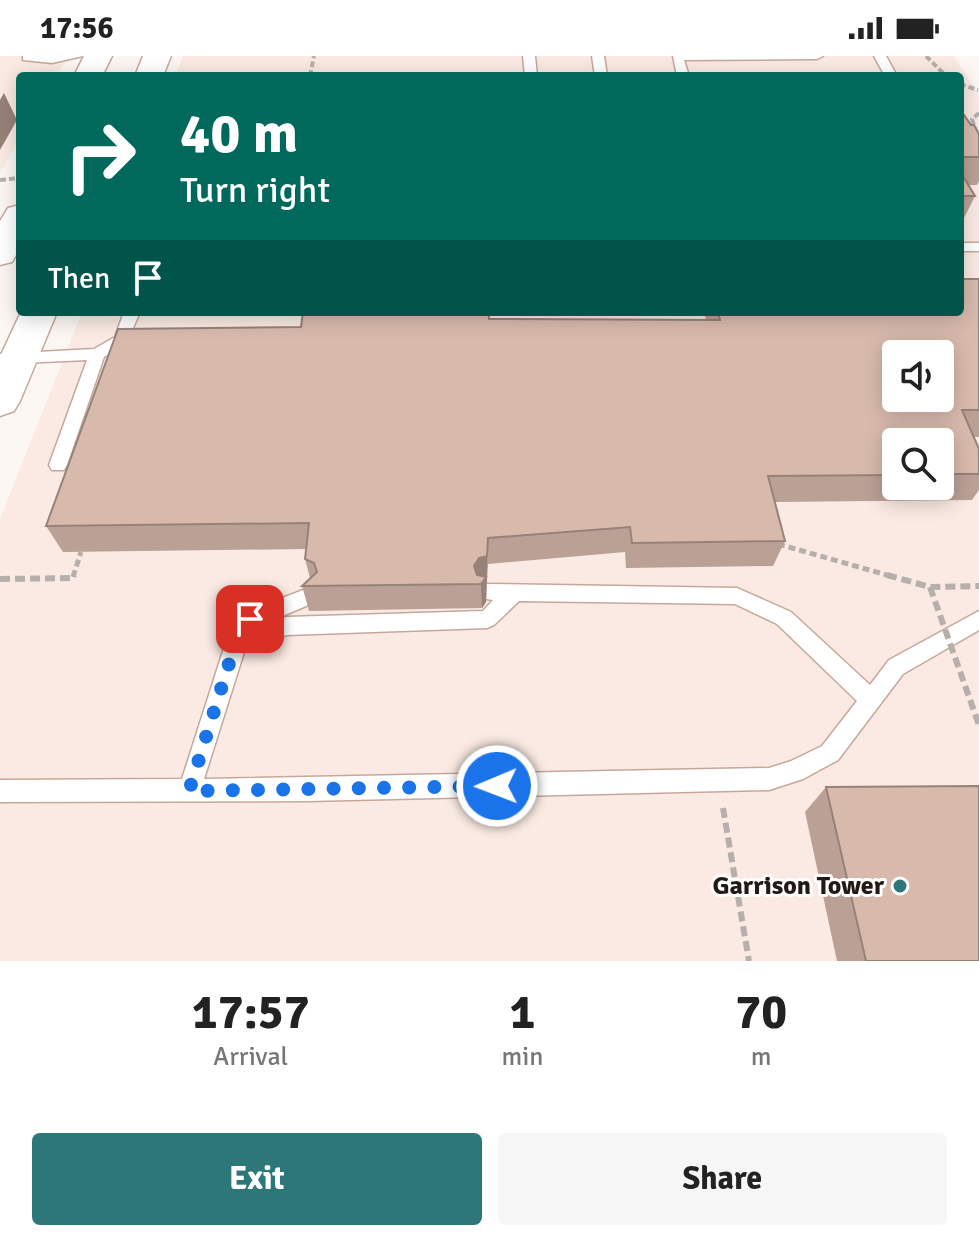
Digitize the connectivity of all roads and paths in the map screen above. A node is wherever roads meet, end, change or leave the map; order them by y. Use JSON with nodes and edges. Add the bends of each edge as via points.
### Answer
{"nodes":[{"id":1,"x":77,"y":56,"type":"edge"},
{"id":2,"x":817,"y":56,"type":"edge"},
{"id":3,"x":926,"y":56,"type":"edge"},
{"id":4,"x":26,"y":57,"type":"edge"},
{"id":5,"x":44,"y":72,"type":"edge"},
{"id":6,"x":682,"y":72,"type":"edge"},
{"id":7,"x":942,"y":72,"type":"edge"},
{"id":8,"x":979,"y":113,"type":"edge"},
{"id":9,"x":979,"y":141,"type":"edge"},
{"id":10,"x":16,"y":225,"type":"edge"},
{"id":11,"x":0,"y":254,"type":"edge"},
{"id":12,"x":36,"y":316,"type":"edge"},
{"id":13,"x":130,"y":316,"type":"edge"},
{"id":14,"x":97,"y":354,"type":"junction"},
{"id":15,"x":10,"y":358,"type":"edge"},
{"id":16,"x":0,"y":401,"type":"edge"},
{"id":17,"x":58,"y":465,"type":"dead end"},
{"id":18,"x":767,"y":540,"type":"edge"},
{"id":19,"x":81,"y":552,"type":"edge"},
{"id":20,"x":0,"y":579,"type":"edge"},
{"id":21,"x":979,"y":586,"type":"edge"},
{"id":22,"x":930,"y":587,"type":"junction"},
{"id":23,"x":487,"y":592,"type":"edge"},
{"id":24,"x":515,"y":592,"type":"junction"},
{"id":25,"x":311,"y":595,"type":"edge"},
{"id":26,"x":979,"y":620,"type":"edge"},
{"id":27,"x":238,"y":642,"type":"junction"},
{"id":28,"x":869,"y":698,"type":"junction"},
{"id":29,"x":979,"y":725,"type":"edge"},
{"id":30,"x":0,"y":791,"type":"edge"},
{"id":31,"x":189,"y":791,"type":"junction"},
{"id":32,"x":724,"y":811,"type":"dead end"},
{"id":33,"x":749,"y":961,"type":"edge"}],
"edges":[{"from":1,"to":4,"type":"lane"},
{"from":2,"to":6,"type":"lane","via":[[678,57]]},
{"from":3,"to":7,"type":"path"},
{"from":4,"to":5,"type":"lane"},
{"from":8,"to":9,"type":"path","via":[[972,119]]},
{"from":10,"to":11,"type":"street"},
{"from":12,"to":15,"type":"street"},
{"from":13,"to":14,"type":"lane","via":[[121,340]]},
{"from":14,"to":15,"type":"lane"},
{"from":14,"to":17,"type":"lane"},
{"from":15,"to":16,"type":"street"},
{"from":18,"to":22,"type":"path"},
{"from":19,"to":20,"type":"path","via":[[73,578]]},
{"from":21,"to":22,"type":"path"},
{"from":22,"to":29,"type":"path","bridge":true},
{"from":23,"to":24,"type":"lane"},
{"from":24,"to":27,"type":"lane","via":[[487,619],[287,626]]},
{"from":24,"to":28,"type":"lane","via":[[737,596],[784,618]]},
{"from":25,"to":27,"type":"lane","via":[[250,619]]},
{"from":26,"to":28,"type":"lane","via":[[896,667]]},
{"from":27,"to":31,"type":"lane"},
{"from":28,"to":31,"type":"lane","via":[[830,753],[769,779]]},
{"from":30,"to":31,"type":"lane"},
{"from":32,"to":33,"type":"path"}]}
